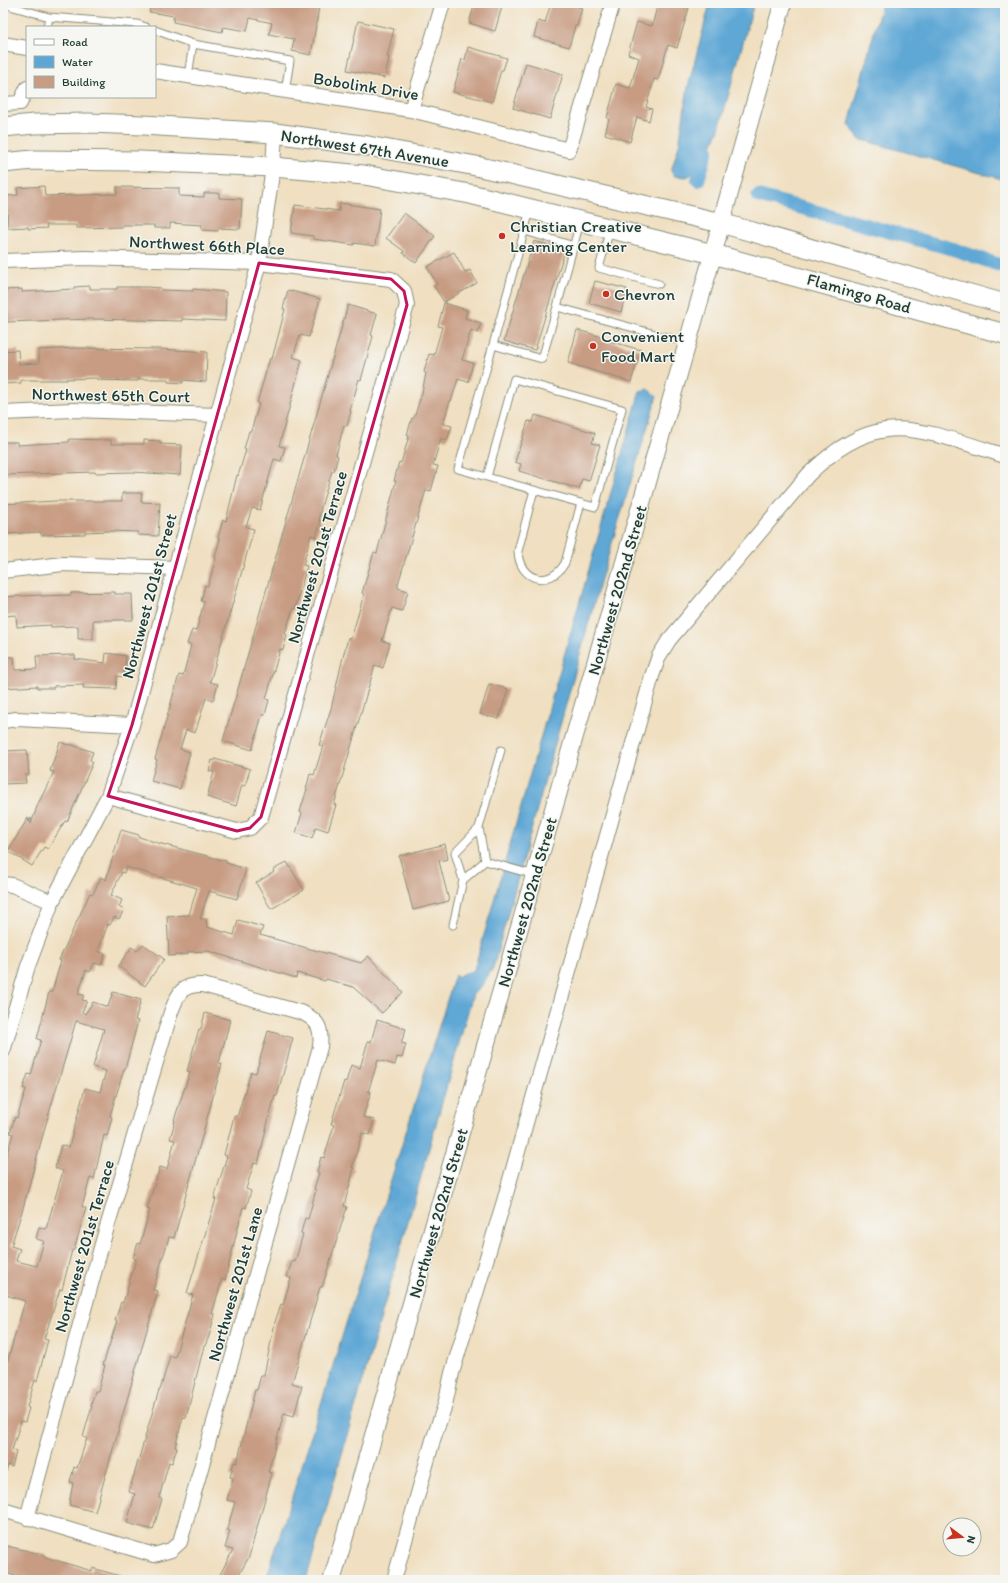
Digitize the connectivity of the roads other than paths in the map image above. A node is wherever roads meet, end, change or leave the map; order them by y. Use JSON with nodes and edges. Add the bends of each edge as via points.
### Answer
{"nodes":[{"id":1,"x":443,"y":3,"type":"edge"},
{"id":2,"x":613,"y":3,"type":"edge"},
{"id":3,"x":783,"y":3,"type":"edge"},
{"id":4,"x":3,"y":4,"type":"edge"},
{"id":5,"x":49,"y":17,"type":"junction"},
{"id":6,"x":47,"y":26,"type":"edge"},
{"id":7,"x":143,"y":26,"type":"edge"},
{"id":8,"x":156,"y":30,"type":"edge"},
{"id":9,"x":3,"y":44,"type":"edge"},
{"id":10,"x":193,"y":44,"type":"junction"},
{"id":11,"x":26,"y":48,"type":"edge"},
{"id":12,"x":156,"y":71,"type":"edge"},
{"id":13,"x":188,"y":76,"type":"junction"},
{"id":14,"x":26,"y":90,"type":"edge"},
{"id":15,"x":285,"y":91,"type":"junction"},
{"id":16,"x":3,"y":104,"type":"edge"},
{"id":17,"x":411,"y":110,"type":"junction"},
{"id":18,"x":3,"y":127,"type":"edge"},
{"id":19,"x":275,"y":133,"type":"junction"},
{"id":20,"x":3,"y":163,"type":"edge"},
{"id":21,"x":272,"y":167,"type":"junction"},
{"id":22,"x":531,"y":209,"type":"junction"},
{"id":23,"x":581,"y":221,"type":"junction"},
{"id":24,"x":721,"y":223,"type":"junction"},
{"id":25,"x":610,"y":228,"type":"junction"},
{"id":26,"x":525,"y":231,"type":"junction"},
{"id":27,"x":574,"y":246,"type":"junction"},
{"id":28,"x":713,"y":254,"type":"junction"},
{"id":29,"x":3,"y":261,"type":"edge"},
{"id":30,"x":259,"y":263,"type":"junction"},
{"id":31,"x":659,"y":284,"type":"dead end"},
{"id":32,"x":404,"y":291,"type":"joint"},
{"id":33,"x":1005,"y":304,"type":"edge"},
{"id":34,"x":557,"y":307,"type":"junction"},
{"id":35,"x":1005,"y":334,"type":"edge"},
{"id":36,"x":688,"y":343,"type":"junction"},
{"id":37,"x":493,"y":346,"type":"junction"},
{"id":38,"x":3,"y":413,"type":"edge"},
{"id":39,"x":218,"y":415,"type":"junction"},
{"id":40,"x":1005,"y":456,"type":"edge"},
{"id":41,"x":487,"y":477,"type":"junction"},
{"id":42,"x":534,"y":490,"type":"junction"},
{"id":43,"x":581,"y":503,"type":"junction"},
{"id":44,"x":175,"y":568,"type":"junction"},
{"id":45,"x":3,"y":571,"type":"edge"},
{"id":46,"x":3,"y":721,"type":"edge"},
{"id":47,"x":132,"y":724,"type":"junction"},
{"id":48,"x":501,"y":750,"type":"dead end"},
{"id":49,"x":108,"y":796,"type":"junction"},
{"id":50,"x":479,"y":828,"type":"junction"},
{"id":51,"x":485,"y":861,"type":"junction"},
{"id":52,"x":528,"y":873,"type":"junction"},
{"id":53,"x":463,"y":880,"type":"junction"},
{"id":54,"x":3,"y":884,"type":"edge"},
{"id":55,"x":52,"y":902,"type":"junction"},
{"id":56,"x":452,"y":925,"type":"dead end"},
{"id":57,"x":184,"y":988,"type":"joint"},
{"id":58,"x":4,"y":1043,"type":"edge"},
{"id":59,"x":3,"y":1510,"type":"edge"},
{"id":60,"x":27,"y":1518,"type":"junction"},
{"id":61,"x":332,"y":1580,"type":"edge"},
{"id":62,"x":394,"y":1580,"type":"edge"}],
"edges":[{"from":1,"to":17,"type":"street"},
{"from":2,"to":17,"type":"street","name":"Bobolink Drive","via":[[569,150]]},
{"from":3,"to":24,"type":"street","name":"Northwest 202nd Street"},
{"from":4,"to":5,"type":"lane"},
{"from":5,"to":6,"type":"lane"},
{"from":5,"to":7,"type":"lane"},
{"from":8,"to":10,"type":"lane"},
{"from":9,"to":11,"type":"street"},
{"from":10,"to":13,"type":"lane"},
{"from":10,"to":15,"type":"lane","via":[[290,61]]},
{"from":12,"to":13,"type":"street","name":"Bobolink Drive"},
{"from":13,"to":15,"type":"street","name":"Bobolink Drive"},
{"from":14,"to":16,"type":"street","via":[[20,103]]},
{"from":15,"to":17,"type":"street","name":"Bobolink Drive"},
{"from":18,"to":19,"type":"main road","name":"Northwest 67th Avenue","via":[[88,123]]},
{"from":19,"to":21,"type":"street","name":"Northwest 201st Street"},
{"from":19,"to":24,"type":"main road","name":"Northwest 67th Avenue","via":[[368,146],[476,166]]},
{"from":20,"to":21,"type":"main road","name":"Northwest 67th Avenue","via":[[32,160],[139,161]]},
{"from":21,"to":22,"type":"main road","name":"Northwest 67th Avenue","via":[[364,175],[470,194]]},
{"from":21,"to":30,"type":"street","name":"Northwest 201st Street"},
{"from":22,"to":23,"type":"main road","name":"Northwest 67th Avenue"},
{"from":22,"to":26,"type":"lane"},
{"from":23,"to":25,"type":"main road","name":"Northwest 67th Avenue"},
{"from":23,"to":27,"type":"lane"},
{"from":24,"to":28,"type":"street","name":"Northwest 202nd Street"},
{"from":24,"to":33,"type":"main road","name":"Flamingo Road"},
{"from":25,"to":28,"type":"main road","name":"Northwest 67th Avenue"},
{"from":25,"to":31,"type":"lane","via":[[599,268]]},
{"from":26,"to":27,"type":"lane"},
{"from":26,"to":37,"type":"lane"},
{"from":27,"to":34,"type":"lane"},
{"from":28,"to":35,"type":"main road","name":"Flamingo Road"},
{"from":28,"to":36,"type":"street","name":"Northwest 202nd Street"},
{"from":29,"to":30,"type":"street","name":"Northwest 66th Place","via":[[86,258]]},
{"from":30,"to":32,"type":"street","name":"Northwest 66th Place","via":[[391,278]]},
{"from":30,"to":39,"type":"street","name":"Northwest 201st Street"},
{"from":32,"to":49,"type":"street","name":"Northwest 201st Terrace","via":[[407,305],[261,817],[250,828],[237,832]]},
{"from":34,"to":36,"type":"lane"},
{"from":34,"to":37,"type":"lane","via":[[542,359]]},
{"from":36,"to":52,"type":"street","name":"Northwest 202nd Street"},
{"from":37,"to":41,"type":"lane","via":[[458,469]]},
{"from":38,"to":39,"type":"street","name":"Northwest 65th Court","via":[[73,410]]},
{"from":39,"to":44,"type":"street","name":"Northwest 201st Street"},
{"from":40,"to":62,"type":"street","via":[[957,441],[905,430],[886,430],[852,441],[822,461],[808,475],[682,624],[659,656]]},
{"from":41,"to":42,"type":"lane"},
{"from":41,"to":43,"type":"lane","via":[[514,379],[622,409],[595,507]]},
{"from":42,"to":43,"type":"lane"},
{"from":42,"to":43,"type":"lane","via":[[518,551],[521,566],[532,577],[548,578],[561,570]]},
{"from":44,"to":45,"type":"street","via":[[63,564]]},
{"from":44,"to":47,"type":"street","name":"Northwest 201st Street"},
{"from":46,"to":47,"type":"street","via":[[17,719]]},
{"from":47,"to":49,"type":"street","name":"Northwest 201st Street"},
{"from":48,"to":50,"type":"lane"},
{"from":49,"to":55,"type":"street","name":"Northwest 201st Street"},
{"from":50,"to":51,"type":"lane"},
{"from":50,"to":53,"type":"lane","via":[[455,853]]},
{"from":51,"to":52,"type":"lane"},
{"from":51,"to":53,"type":"lane"},
{"from":52,"to":61,"type":"street","name":"Northwest 202nd Street"},
{"from":53,"to":56,"type":"lane"},
{"from":54,"to":55,"type":"street","via":[[12,885]]},
{"from":55,"to":58,"type":"street","name":"Northwest 201st Street","via":[[28,966]]},
{"from":57,"to":60,"type":"street","name":"Northwest 201st Terrace","via":[[178,995],[172,1012],[107,1229]]},
{"from":57,"to":60,"type":"street","name":"Northwest 201st Lane","via":[[194,984],[203,985],[303,1013],[318,1025],[321,1035],[320,1047],[180,1542],[171,1550],[154,1555]]},
{"from":59,"to":60,"type":"street"}]}
